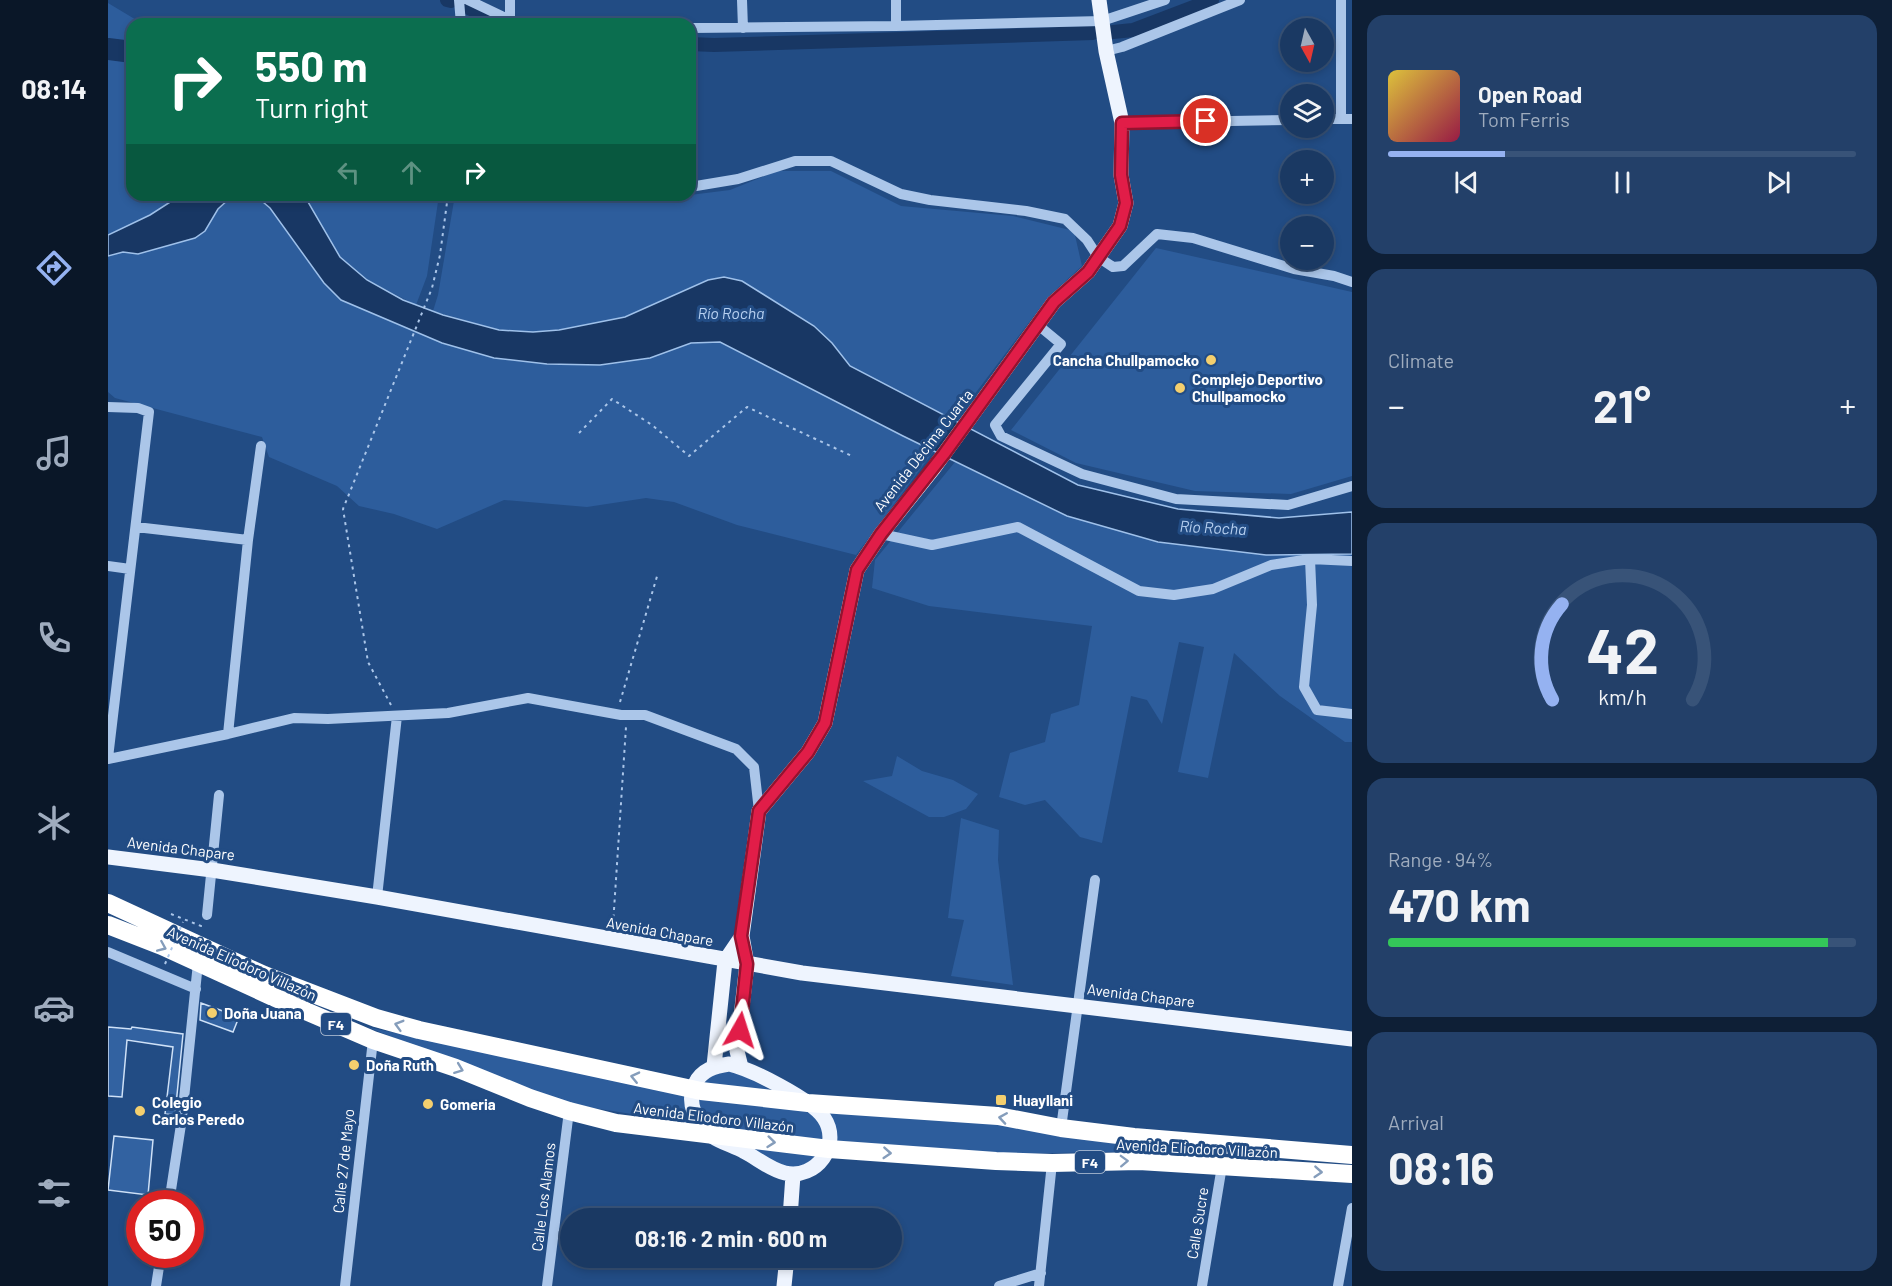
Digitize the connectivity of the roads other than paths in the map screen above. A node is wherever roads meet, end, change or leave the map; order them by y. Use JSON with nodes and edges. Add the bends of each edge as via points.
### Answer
{"nodes":[{"id":1,"x":459,"y":0,"type":"edge"},
{"id":2,"x":468,"y":0,"type":"edge"},
{"id":3,"x":510,"y":0,"type":"edge"},
{"id":4,"x":742,"y":0,"type":"edge"},
{"id":5,"x":896,"y":0,"type":"edge"},
{"id":6,"x":1100,"y":0,"type":"edge"},
{"id":7,"x":1165,"y":0,"type":"edge"},
{"id":8,"x":1240,"y":0,"type":"edge"},
{"id":9,"x":1341,"y":0,"type":"edge"},
{"id":10,"x":460,"y":18,"type":"edge"},
{"id":11,"x":502,"y":18,"type":"edge"},
{"id":12,"x":510,"y":18,"type":"edge"},
{"id":13,"x":1102,"y":21,"type":"junction"},
{"id":14,"x":897,"y":27,"type":"junction"},
{"id":15,"x":696,"y":28,"type":"edge"},
{"id":16,"x":743,"y":28,"type":"junction"},
{"id":17,"x":1106,"y":51,"type":"junction"},
{"id":18,"x":1346,"y":119,"type":"edge"},
{"id":19,"x":1280,"y":120,"type":"edge"},
{"id":20,"x":1122,"y":123,"type":"junction"},
{"id":21,"x":696,"y":186,"type":"edge"},
{"id":22,"x":1098,"y":257,"type":"junction"},
{"id":23,"x":1352,"y":282,"type":"edge"},
{"id":24,"x":1038,"y":325,"type":"junction"},
{"id":25,"x":108,"y":407,"type":"edge"},
{"id":26,"x":261,"y":446,"type":"dead end"},
{"id":27,"x":1352,"y":486,"type":"edge"},
{"id":28,"x":136,"y":527,"type":"junction"},
{"id":29,"x":881,"y":534,"type":"junction"},
{"id":30,"x":248,"y":540,"type":"junction"},
{"id":31,"x":1310,"y":559,"type":"junction"},
{"id":32,"x":1352,"y":561,"type":"edge"},
{"id":33,"x":108,"y":567,"type":"edge"},
{"id":34,"x":130,"y":569,"type":"junction"},
{"id":35,"x":1352,"y":714,"type":"edge"},
{"id":36,"x":397,"y":716,"type":"junction"},
{"id":37,"x":228,"y":734,"type":"junction"},
{"id":38,"x":108,"y":758,"type":"edge"},
{"id":39,"x":219,"y":795,"type":"dead end"},
{"id":40,"x":759,"y":811,"type":"junction"},
{"id":41,"x":108,"y":857,"type":"edge"},
{"id":42,"x":212,"y":870,"type":"junction"},
{"id":43,"x":1095,"y":880,"type":"dead end"},
{"id":44,"x":377,"y":897,"type":"junction"},
{"id":45,"x":108,"y":903,"type":"edge"},
{"id":46,"x":207,"y":915,"type":"dead end"},
{"id":47,"x":108,"y":925,"type":"edge"},
{"id":48,"x":741,"y":936,"type":"junction"},
{"id":49,"x":108,"y":952,"type":"edge"},
{"id":50,"x":725,"y":961,"type":"junction"},
{"id":51,"x":198,"y":963,"type":"junction"},
{"id":52,"x":747,"y":964,"type":"junction"},
{"id":53,"x":196,"y":989,"type":"junction"},
{"id":54,"x":1078,"y":1006,"type":"junction"},
{"id":55,"x":1352,"y":1039,"type":"edge"},
{"id":56,"x":373,"y":1040,"type":"junction"},
{"id":57,"x":714,"y":1066,"type":"junction"},
{"id":58,"x":741,"y":1067,"type":"junction"},
{"id":59,"x":693,"y":1090,"type":"junction"},
{"id":60,"x":808,"y":1102,"type":"junction"},
{"id":61,"x":569,"y":1111,"type":"junction"},
{"id":62,"x":1061,"y":1128,"type":"junction"},
{"id":63,"x":713,"y":1136,"type":"junction"},
{"id":64,"x":829,"y":1149,"type":"junction"},
{"id":65,"x":1352,"y":1155,"type":"edge"},
{"id":66,"x":1052,"y":1163,"type":"junction"},
{"id":67,"x":1222,"y":1166,"type":"junction"},
{"id":68,"x":1352,"y":1174,"type":"edge"},
{"id":69,"x":793,"y":1175,"type":"junction"},
{"id":70,"x":171,"y":1190,"type":"edge"},
{"id":71,"x":791,"y":1208,"type":"edge"},
{"id":72,"x":1352,"y":1208,"type":"edge"},
{"id":73,"x":159,"y":1268,"type":"edge"},
{"id":74,"x":786,"y":1268,"type":"edge"},
{"id":75,"x":1041,"y":1273,"type":"junction"},
{"id":76,"x":156,"y":1286,"type":"edge"},
{"id":77,"x":345,"y":1286,"type":"edge"},
{"id":78,"x":548,"y":1286,"type":"edge"},
{"id":79,"x":784,"y":1286,"type":"edge"},
{"id":80,"x":999,"y":1286,"type":"edge"},
{"id":81,"x":1039,"y":1286,"type":"edge"},
{"id":82,"x":1202,"y":1286,"type":"edge"},
{"id":83,"x":1338,"y":1286,"type":"edge"}],
"edges":[{"from":1,"to":10,"type":"street"},
{"from":2,"to":11,"type":"street"},
{"from":3,"to":12,"type":"street"},
{"from":4,"to":16,"type":"street"},
{"from":5,"to":14,"type":"street"},
{"from":6,"to":13,"type":"main road","name":"Avenida Décima Cuarta"},
{"from":7,"to":13,"type":"street"},
{"from":8,"to":17,"type":"street"},
{"from":9,"to":18,"type":"street"},
{"from":13,"to":14,"type":"street"},
{"from":13,"to":17,"type":"main road","name":"Avenida Décima Cuarta"},
{"from":14,"to":16,"type":"street"},
{"from":15,"to":16,"type":"street"},
{"from":17,"to":20,"type":"main road","name":"Avenida Décima Cuarta"},
{"from":19,"to":20,"type":"street"},
{"from":20,"to":22,"type":"main road","name":"Avenida Décima Cuarta","via":[[1121,175],[1126,203],[1120,226]]},
{"from":21,"to":22,"type":"street","via":[[738,179],[795,161],[831,161],[901,194],[1065,219]]},
{"from":22,"to":23,"type":"street","via":[[1113,267],[1123,266],[1157,234],[1192,238]]},
{"from":22,"to":24,"type":"main road","name":"Avenida Décima Cuarta","via":[[1088,272],[1054,302]]},
{"from":24,"to":27,"type":"street","via":[[1061,344],[995,425],[1001,436],[1082,474],[1176,499],[1288,505]]},
{"from":24,"to":29,"type":"main road","name":"Avenida Décima Cuarta"},
{"from":25,"to":28,"type":"street","via":[[148,412]]},
{"from":26,"to":30,"type":"street"},
{"from":28,"to":30,"type":"street"},
{"from":28,"to":34,"type":"street"},
{"from":29,"to":31,"type":"street","via":[[932,546],[1018,527],[1139,591],[1174,595],[1213,589],[1271,565]]},
{"from":29,"to":40,"type":"main road","name":"Avenida Décima Cuarta","via":[[857,570],[825,723],[808,752]]},
{"from":30,"to":37,"type":"street"},
{"from":31,"to":32,"type":"street"},
{"from":31,"to":35,"type":"street","via":[[1312,605],[1304,687],[1317,710]]},
{"from":33,"to":34,"type":"street"},
{"from":34,"to":38,"type":"street"},
{"from":36,"to":37,"type":"street","via":[[294,718]]},
{"from":36,"to":40,"type":"street","via":[[448,713],[528,698],[645,715],[736,749],[754,767]]},
{"from":36,"to":44,"type":"street"},
{"from":37,"to":38,"type":"street"},
{"from":39,"to":42,"type":"street"},
{"from":40,"to":48,"type":"main road"},
{"from":41,"to":42,"type":"main road","name":"Avenida Chapare"},
{"from":42,"to":44,"type":"main road","name":"Avenida Chapare"},
{"from":42,"to":46,"type":"street"},
{"from":43,"to":54,"type":"street"},
{"from":44,"to":50,"type":"main road","name":"Avenida Chapare"},
{"from":59,"to":45,"type":"highway","name":"Avenida Eliodoro Villazón","number":"F4","one_way":true,"via":[[376,1018],[264,975]]},
{"from":47,"to":51,"type":"highway","name":"Avenida Eliodoro Villazón","number":"F4","one_way":true},
{"from":48,"to":50,"type":"main road"},
{"from":48,"to":52,"type":"main road"},
{"from":49,"to":53,"type":"street"},
{"from":50,"to":52,"type":"main road","name":"Avenida Chapare"},
{"from":50,"to":57,"type":"main road"},
{"from":51,"to":53,"type":"street"},
{"from":51,"to":56,"type":"highway","name":"Avenida Eliodoro Villazón","number":"F4"},
{"from":52,"to":54,"type":"main road","name":"Avenida Chapare"},
{"from":52,"to":58,"type":"main road","via":[[737,1051]]},
{"from":53,"to":70,"type":"street"},
{"from":54,"to":55,"type":"main road","name":"Avenida Chapare"},
{"from":54,"to":62,"type":"street"},
{"from":56,"to":61,"type":"highway","name":"Avenida Eliodoro Villazón","number":"F4","one_way":true},
{"from":56,"to":77,"type":"street","name":"Calle 27 de Mayo"},
{"from":57,"to":58,"type":"main road"},
{"from":57,"to":59,"type":"main road","via":[[696,1080]]},
{"from":58,"to":60,"type":"main road"},
{"from":59,"to":60,"type":"highway","name":"Avenida Eliodoro Villazón","number":"F4"},
{"from":59,"to":63,"type":"main road","via":[[695,1116]]},
{"from":62,"to":60,"type":"highway","name":"Avenida Eliodoro Villazón","number":"F4","one_way":true,"via":[[998,1116]]},
{"from":60,"to":64,"type":"main road","via":[[825,1119]]},
{"from":61,"to":63,"type":"highway","name":"Avenida Eliodoro Villazón","number":"F4","via":[[616,1123]]},
{"from":61,"to":78,"type":"street","name":"Calle Los Alamos"},
{"from":62,"to":65,"type":"highway","name":"Avenida Eliodoro Villazón","number":"F4"},
{"from":63,"to":64,"type":"highway","name":"Avenida Eliodoro Villazón","number":"F4","one_way":true},
{"from":63,"to":69,"type":"main road","via":[[781,1173]]},
{"from":64,"to":66,"type":"highway","name":"Avenida Eliodoro Villazón","number":"F4","one_way":true},
{"from":64,"to":69,"type":"main road","via":[[817,1166]]},
{"from":66,"to":67,"type":"highway","name":"Avenida Eliodoro Villazón","number":"F4","one_way":true,"via":[[1139,1161]]},
{"from":66,"to":75,"type":"street"},
{"from":67,"to":68,"type":"highway","name":"Avenida Eliodoro Villazón","number":"F4","one_way":true},
{"from":67,"to":82,"type":"street","name":"Calle Sucre"},
{"from":69,"to":71,"type":"main road"},
{"from":72,"to":83,"type":"street"},
{"from":73,"to":76,"type":"street"},
{"from":74,"to":79,"type":"main road"},
{"from":75,"to":80,"type":"street"},
{"from":75,"to":81,"type":"street"}]}
